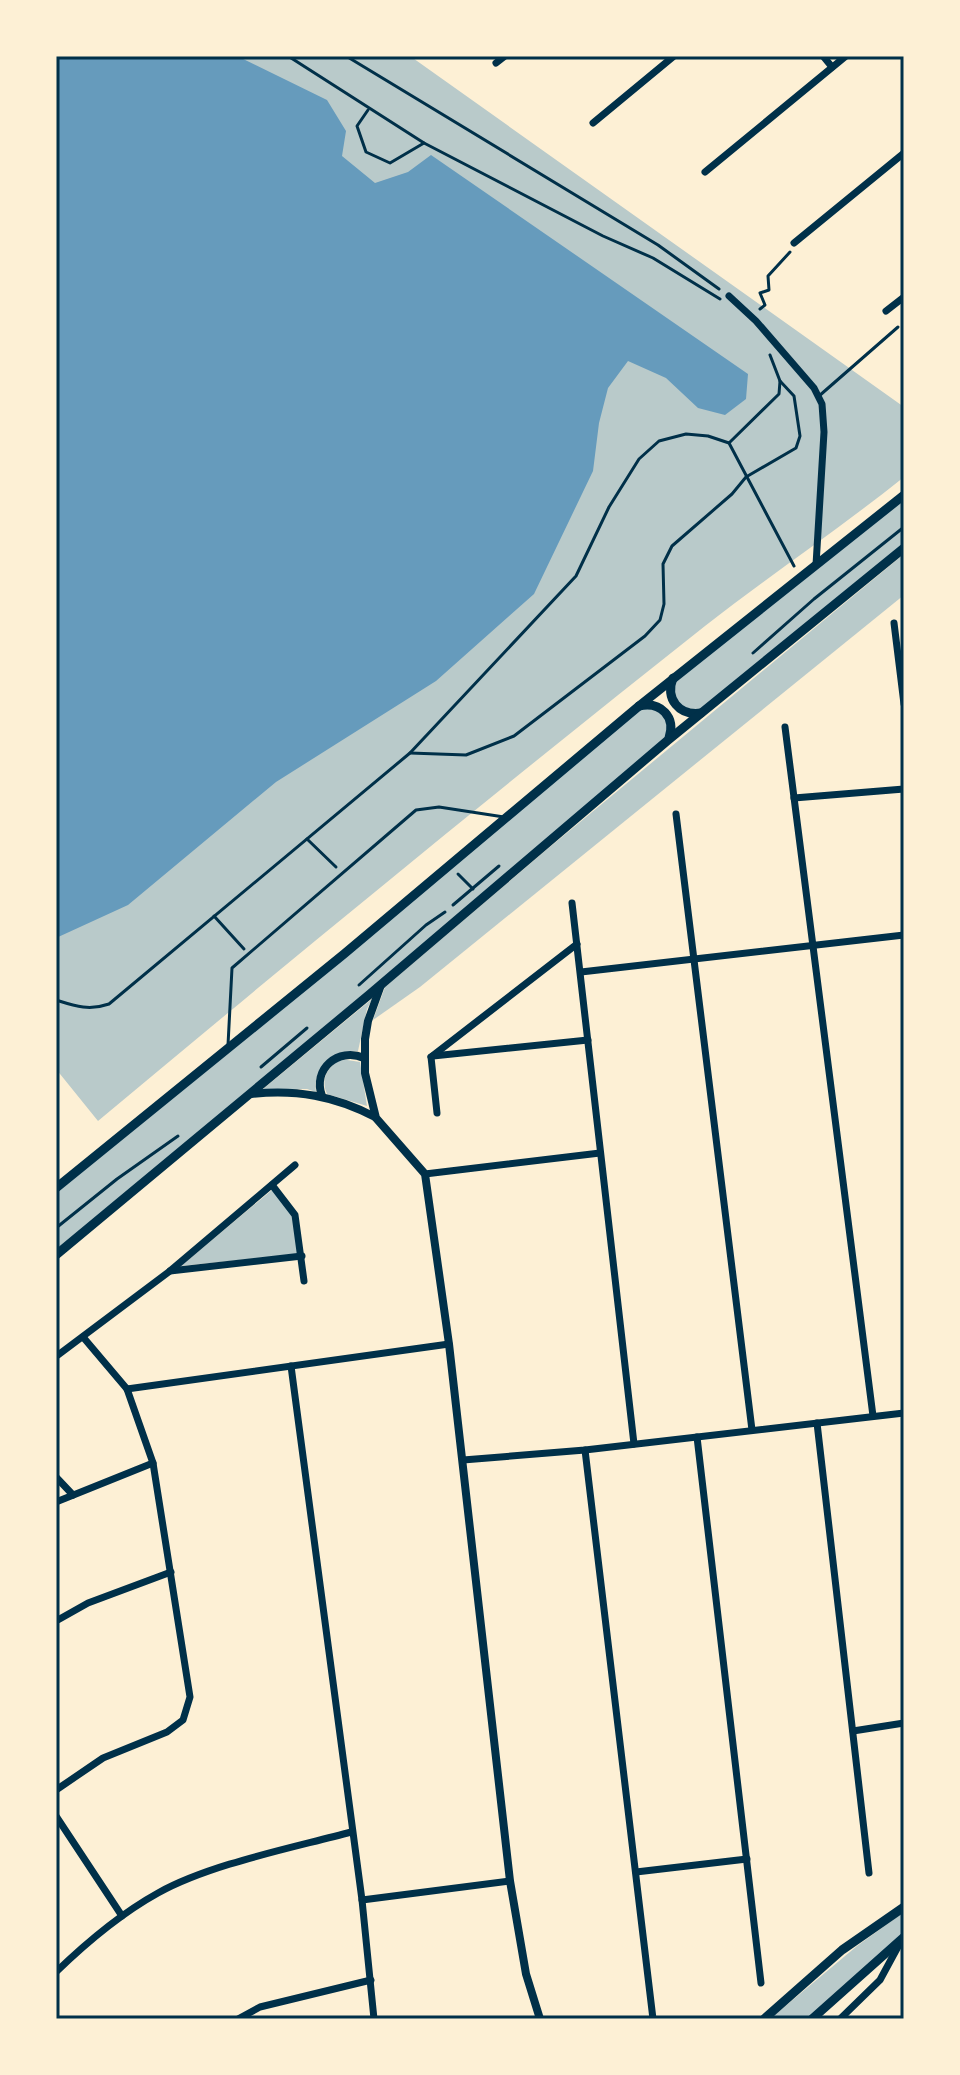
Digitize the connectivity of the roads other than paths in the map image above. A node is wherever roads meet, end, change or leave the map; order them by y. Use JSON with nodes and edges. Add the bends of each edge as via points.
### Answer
{"nodes":[{"id":1,"x":505,"y":56,"type":"edge"},
{"id":2,"x":674,"y":56,"type":"edge"},
{"id":3,"x":823,"y":56,"type":"edge"},
{"id":4,"x":846,"y":56,"type":"edge"},
{"id":5,"x":496,"y":63,"type":"dead end"},
{"id":6,"x":832,"y":67,"type":"junction"},
{"id":7,"x":593,"y":123,"type":"dead end"},
{"id":8,"x":904,"y":153,"type":"edge"},
{"id":9,"x":705,"y":172,"type":"dead end"},
{"id":10,"x":794,"y":243,"type":"road end"},
{"id":11,"x":904,"y":297,"type":"edge"},
{"id":12,"x":727,"y":300,"type":"road end"},
{"id":13,"x":886,"y":311,"type":"dead end"},
{"id":14,"x":898,"y":327,"type":"dead end"},
{"id":15,"x":819,"y":396,"type":"junction"},
{"id":16,"x":904,"y":495,"type":"edge"},
{"id":17,"x":904,"y":548,"type":"edge"},
{"id":18,"x":816,"y":565,"type":"junction"},
{"id":19,"x":894,"y":623,"type":"dead end"},
{"id":20,"x":673,"y":678,"type":"junction"},
{"id":21,"x":904,"y":704,"type":"edge"},
{"id":22,"x":639,"y":706,"type":"junction"},
{"id":23,"x":703,"y":712,"type":"junction"},
{"id":24,"x":785,"y":727,"type":"dead end"},
{"id":25,"x":667,"y":741,"type":"junction"},
{"id":26,"x":904,"y":789,"type":"edge"},
{"id":27,"x":794,"y":798,"type":"junction"},
{"id":28,"x":676,"y":814,"type":"dead end"},
{"id":29,"x":508,"y":818,"type":"junction"},
{"id":30,"x":572,"y":903,"type":"dead end"},
{"id":31,"x":904,"y":935,"type":"edge"},
{"id":32,"x":577,"y":944,"type":"junction"},
{"id":33,"x":814,"y":945,"type":"junction"},
{"id":34,"x":695,"y":959,"type":"junction"},
{"id":35,"x":581,"y":972,"type":"junction"},
{"id":36,"x":381,"y":985,"type":"junction"},
{"id":37,"x":588,"y":1040,"type":"junction"},
{"id":38,"x":228,"y":1048,"type":"junction"},
{"id":39,"x":431,"y":1057,"type":"junction"},
{"id":40,"x":364,"y":1058,"type":"junction"},
{"id":41,"x":251,"y":1094,"type":"junction"},
{"id":42,"x":322,"y":1096,"type":"junction"},
{"id":43,"x":437,"y":1113,"type":"dead end"},
{"id":44,"x":376,"y":1118,"type":"junction"},
{"id":45,"x":600,"y":1153,"type":"junction"},
{"id":46,"x":295,"y":1165,"type":"dead end"},
{"id":47,"x":425,"y":1174,"type":"junction"},
{"id":48,"x":272,"y":1185,"type":"junction"},
{"id":49,"x":56,"y":1188,"type":"edge"},
{"id":50,"x":56,"y":1255,"type":"edge"},
{"id":51,"x":302,"y":1256,"type":"junction"},
{"id":52,"x":170,"y":1271,"type":"junction"},
{"id":53,"x":304,"y":1281,"type":"dead end"},
{"id":54,"x":83,"y":1337,"type":"junction"},
{"id":55,"x":449,"y":1344,"type":"junction"},
{"id":56,"x":58,"y":1355,"type":"edge"},
{"id":57,"x":291,"y":1366,"type":"junction"},
{"id":58,"x":127,"y":1389,"type":"junction"},
{"id":59,"x":904,"y":1413,"type":"edge"},
{"id":60,"x":873,"y":1416,"type":"junction"},
{"id":61,"x":817,"y":1423,"type":"junction"},
{"id":62,"x":752,"y":1430,"type":"junction"},
{"id":63,"x":697,"y":1437,"type":"junction"},
{"id":64,"x":634,"y":1444,"type":"junction"},
{"id":65,"x":585,"y":1450,"type":"junction"},
{"id":66,"x":463,"y":1460,"type":"junction"},
{"id":67,"x":153,"y":1463,"type":"junction"},
{"id":68,"x":56,"y":1477,"type":"edge"},
{"id":69,"x":73,"y":1495,"type":"junction"},
{"id":70,"x":56,"y":1502,"type":"edge"},
{"id":71,"x":171,"y":1572,"type":"junction"},
{"id":72,"x":56,"y":1621,"type":"edge"},
{"id":73,"x":904,"y":1723,"type":"edge"},
{"id":74,"x":853,"y":1731,"type":"junction"},
{"id":75,"x":56,"y":1790,"type":"edge"},
{"id":76,"x":56,"y":1816,"type":"edge"},
{"id":77,"x":351,"y":1832,"type":"junction"},
{"id":78,"x":747,"y":1859,"type":"junction"},
{"id":79,"x":636,"y":1872,"type":"junction"},
{"id":80,"x":869,"y":1873,"type":"dead end"},
{"id":81,"x":510,"y":1881,"type":"junction"},
{"id":82,"x":362,"y":1900,"type":"junction"},
{"id":83,"x":904,"y":1907,"type":"edge"},
{"id":84,"x":122,"y":1916,"type":"junction"},
{"id":85,"x":903,"y":1938,"type":"edge"},
{"id":86,"x":56,"y":1972,"type":"edge"},
{"id":87,"x":371,"y":1980,"type":"junction"},
{"id":88,"x":761,"y":1983,"type":"dead end"},
{"id":89,"x":238,"y":2019,"type":"edge"},
{"id":90,"x":374,"y":2019,"type":"edge"},
{"id":91,"x":540,"y":2019,"type":"edge"},
{"id":92,"x":653,"y":2019,"type":"edge"},
{"id":93,"x":764,"y":2019,"type":"edge"},
{"id":94,"x":812,"y":2019,"type":"edge"},
{"id":95,"x":840,"y":2019,"type":"edge"}],
"edges":[{"from":1,"to":5,"type":"street"},
{"from":2,"to":7,"type":"street"},
{"from":3,"to":6,"type":"street"},
{"from":4,"to":6,"type":"street"},
{"from":6,"to":9,"type":"street"},
{"from":8,"to":10,"type":"street"},
{"from":11,"to":13,"type":"street"},
{"from":12,"to":15,"type":"street","via":[[756,321]]},
{"from":14,"to":15,"type":"lane"},
{"from":15,"to":18,"type":"street","via":[[824,432]]},
{"from":16,"to":18,"type":"main road"},
{"from":17,"to":23,"type":"main road"},
{"from":18,"to":20,"type":"main road"},
{"from":19,"to":21,"type":"street"},
{"from":20,"to":22,"type":"main road"},
{"from":20,"to":23,"type":"main road","via":[[670,690],[676,706],[689,713]]},
{"from":22,"to":25,"type":"main road","via":[[652,705],[667,715]]},
{"from":22,"to":29,"type":"main road"},
{"from":23,"to":25,"type":"main road"},
{"from":24,"to":27,"type":"street"},
{"from":25,"to":36,"type":"main road"},
{"from":26,"to":27,"type":"street"},
{"from":27,"to":33,"type":"street"},
{"from":28,"to":34,"type":"street"},
{"from":29,"to":38,"type":"main road"},
{"from":29,"to":38,"type":"lane","via":[[439,807],[416,810],[232,968]]},
{"from":30,"to":32,"type":"street"},
{"from":31,"to":33,"type":"street"},
{"from":32,"to":35,"type":"street"},
{"from":32,"to":39,"type":"street"},
{"from":33,"to":34,"type":"street"},
{"from":33,"to":60,"type":"street"},
{"from":34,"to":35,"type":"street"},
{"from":34,"to":62,"type":"street"},
{"from":35,"to":37,"type":"street"},
{"from":36,"to":40,"type":"street","via":[[368,1021]]},
{"from":36,"to":41,"type":"main road"},
{"from":37,"to":39,"type":"street"},
{"from":37,"to":45,"type":"street"},
{"from":38,"to":49,"type":"main road"},
{"from":39,"to":43,"type":"street"},
{"from":40,"to":42,"type":"street","via":[[342,1055],[329,1062],[319,1082]]},
{"from":40,"to":44,"type":"street"},
{"from":41,"to":42,"type":"street"},
{"from":41,"to":50,"type":"main road"},
{"from":42,"to":44,"type":"street"},
{"from":44,"to":47,"type":"street"},
{"from":45,"to":47,"type":"street"},
{"from":45,"to":64,"type":"street"},
{"from":46,"to":48,"type":"street"},
{"from":47,"to":55,"type":"street"},
{"from":48,"to":51,"type":"street","via":[[295,1215]]},
{"from":48,"to":52,"type":"street"},
{"from":51,"to":52,"type":"street"},
{"from":51,"to":53,"type":"street"},
{"from":52,"to":54,"type":"street"},
{"from":54,"to":56,"type":"street"},
{"from":54,"to":58,"type":"street"},
{"from":55,"to":57,"type":"street"},
{"from":55,"to":66,"type":"street"},
{"from":57,"to":58,"type":"street"},
{"from":57,"to":77,"type":"street"},
{"from":58,"to":67,"type":"street"},
{"from":59,"to":60,"type":"street"},
{"from":60,"to":61,"type":"street"},
{"from":61,"to":62,"type":"street"},
{"from":61,"to":74,"type":"street"},
{"from":62,"to":63,"type":"street"},
{"from":63,"to":64,"type":"street"},
{"from":63,"to":78,"type":"street"},
{"from":64,"to":65,"type":"street"},
{"from":65,"to":66,"type":"street"},
{"from":65,"to":79,"type":"street"},
{"from":66,"to":81,"type":"street"},
{"from":67,"to":69,"type":"street"},
{"from":67,"to":71,"type":"street"},
{"from":68,"to":69,"type":"street"},
{"from":69,"to":70,"type":"street"},
{"from":71,"to":72,"type":"street","via":[[88,1603]]},
{"from":71,"to":75,"type":"street","via":[[190,1697],[183,1720],[103,1758]]},
{"from":73,"to":74,"type":"street"},
{"from":74,"to":80,"type":"street"},
{"from":76,"to":84,"type":"street"},
{"from":77,"to":82,"type":"street"},
{"from":77,"to":84,"type":"street","via":[[197,1875]]},
{"from":78,"to":79,"type":"street"},
{"from":78,"to":88,"type":"street"},
{"from":79,"to":92,"type":"street"},
{"from":81,"to":82,"type":"street"},
{"from":81,"to":91,"type":"street","via":[[526,1974]]},
{"from":82,"to":87,"type":"street"},
{"from":83,"to":93,"type":"main road","via":[[842,1950]]},
{"from":84,"to":86,"type":"street"},
{"from":85,"to":94,"type":"main road"},
{"from":85,"to":95,"type":"street","via":[[880,1980]]},
{"from":87,"to":89,"type":"street","via":[[260,2007]]},
{"from":87,"to":90,"type":"street"}]}
